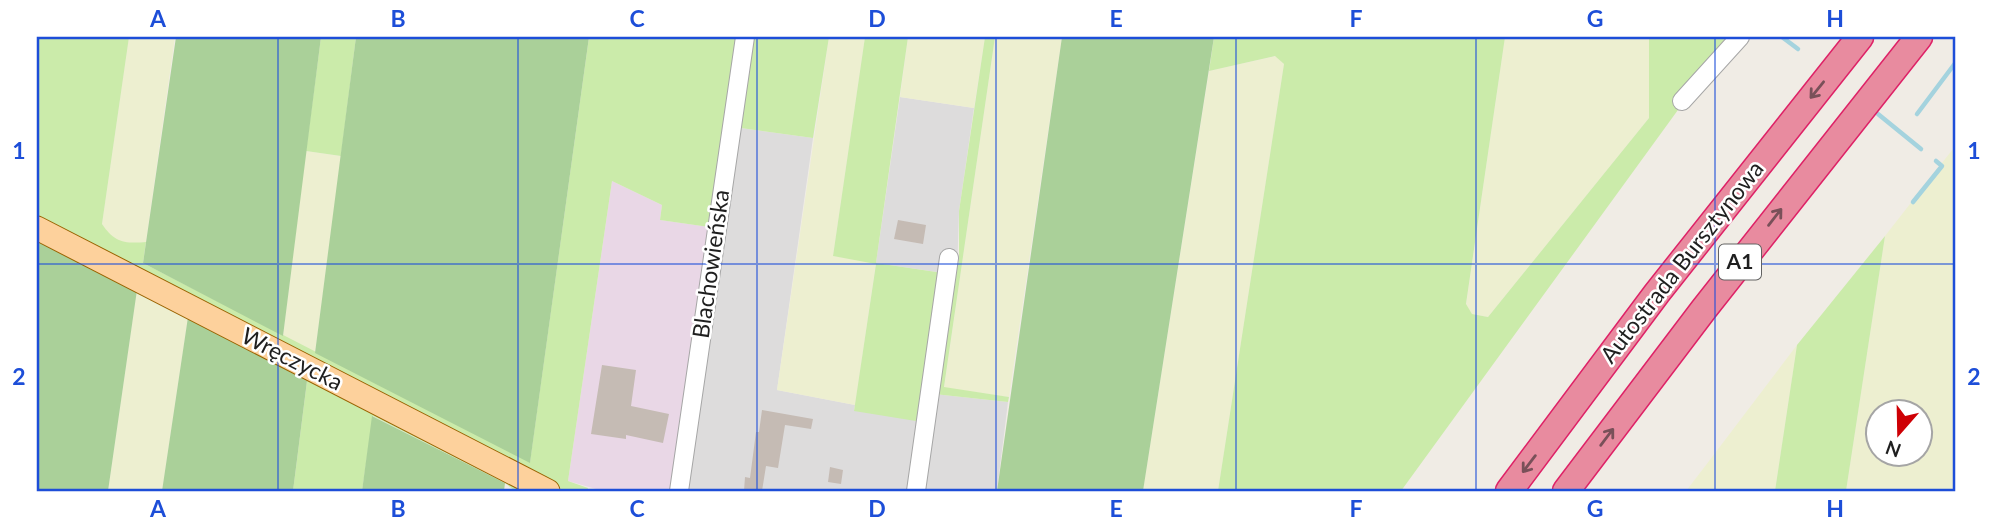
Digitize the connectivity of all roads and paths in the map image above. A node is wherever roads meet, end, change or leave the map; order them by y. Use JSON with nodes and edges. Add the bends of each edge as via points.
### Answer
{"nodes":[{"id":1,"x":744,"y":37,"type":"edge"},
{"id":2,"x":1740,"y":37,"type":"edge"},
{"id":3,"x":1860,"y":37,"type":"edge"},
{"id":4,"x":1919,"y":37,"type":"edge"},
{"id":5,"x":1682,"y":101,"type":"dead end"},
{"id":6,"x":37,"y":228,"type":"edge"},
{"id":7,"x":949,"y":258,"type":"dead end"},
{"id":8,"x":548,"y":491,"type":"edge"},
{"id":9,"x":679,"y":491,"type":"edge"},
{"id":10,"x":916,"y":491,"type":"edge"},
{"id":11,"x":1509,"y":491,"type":"edge"},
{"id":12,"x":1566,"y":491,"type":"edge"}],
"edges":[{"from":1,"to":9,"type":"street","name":"Blachowieńska"},
{"from":2,"to":5,"type":"street"},
{"from":3,"to":11,"type":"highway","name":"Autostrada Bursztynowa","number":"A1","one_way":true,"via":[[1657,293]]},
{"from":12,"to":4,"type":"highway","name":"Autostrada Bursztynowa","number":"A1","one_way":true},
{"from":6,"to":8,"type":"main road","name":"Wręczycka"},
{"from":7,"to":10,"type":"street"}]}
